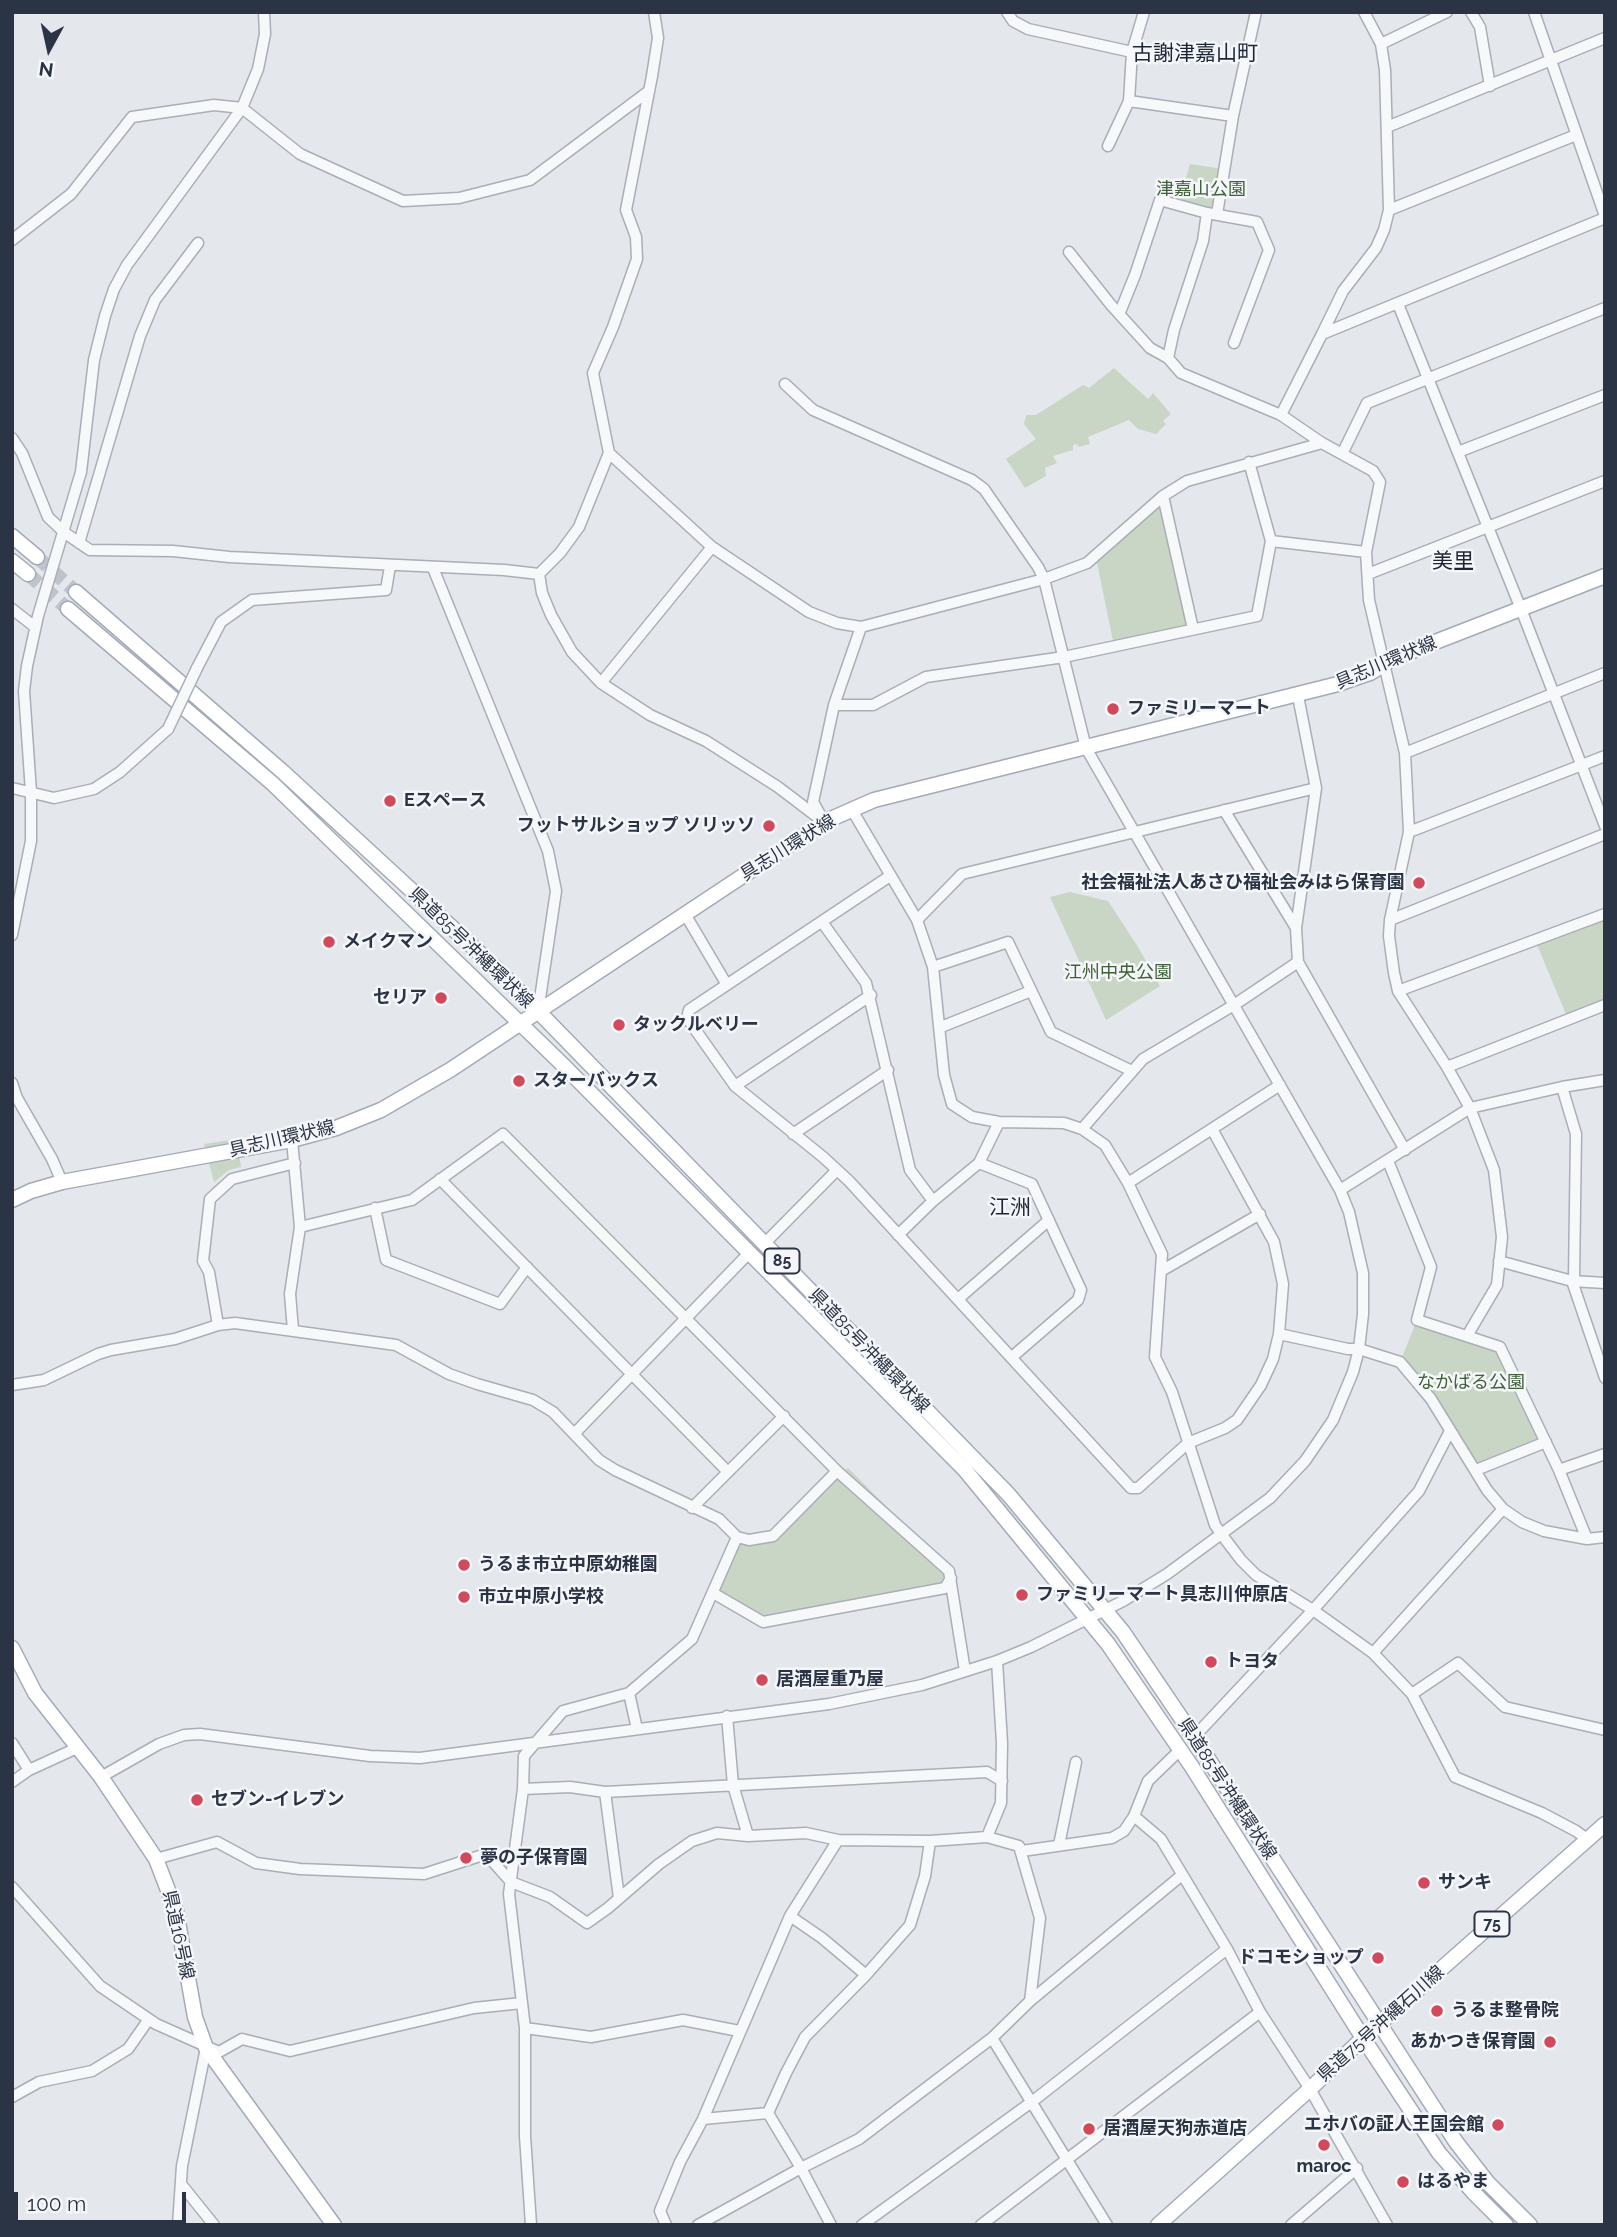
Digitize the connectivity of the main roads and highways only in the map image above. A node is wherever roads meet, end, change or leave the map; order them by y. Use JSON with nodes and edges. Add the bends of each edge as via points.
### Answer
{"nodes":[{"id":1,"x":12,"y":536,"type":"edge"},
{"id":2,"x":37,"y":557,"type":"tunnel mouth"},
{"id":3,"x":12,"y":561,"type":"edge"},
{"id":4,"x":28,"y":574,"type":"tunnel mouth"},
{"id":5,"x":1605,"y":576,"type":"edge"},
{"id":6,"x":76,"y":592,"type":"tunnel mouth"},
{"id":7,"x":68,"y":609,"type":"tunnel mouth"},
{"id":8,"x":538,"y":1012,"type":"junction"},
{"id":9,"x":520,"y":1023,"type":"junction"},
{"id":10,"x":12,"y":1200,"type":"edge"},
{"id":11,"x":12,"y":1648,"type":"edge"},
{"id":12,"x":1605,"y":1824,"type":"edge"},
{"id":13,"x":1379,"y":2024,"type":"junction"},
{"id":14,"x":1363,"y":2038,"type":"junction"},
{"id":15,"x":334,"y":2225,"type":"edge"},
{"id":16,"x":1158,"y":2225,"type":"edge"},
{"id":17,"x":1506,"y":2225,"type":"edge"},
{"id":18,"x":1530,"y":2225,"type":"edge"}],
"edges":[{"from":1,"to":2,"type":"main road"},
{"from":3,"to":4,"type":"main road"},
{"from":5,"to":8,"type":"main road","name":"具志川環状線","via":[[1394,657],[1349,680],[1298,696],[874,800],[824,822]]},
{"from":6,"to":8,"type":"main road","name":"県道85号沖縄環状線","number":"85","via":[[283,772]]},
{"from":7,"to":9,"type":"main road","name":"県道85号沖縄環状線","number":"85","via":[[272,783]]},
{"from":8,"to":9,"type":"main road","name":"具志川環状線"},
{"from":8,"to":13,"type":"main road","name":"県道85号沖縄環状線","number":"85","via":[[1009,1495],[1105,1610],[1194,1737]]},
{"from":9,"to":10,"type":"main road","name":"具志川環状線","via":[[381,1110],[336,1128],[62,1182]]},
{"from":9,"to":14,"type":"main road","name":"県道85号沖縄環状線","number":"85","via":[[965,1470],[1108,1644]]},
{"from":11,"to":15,"type":"main road","name":"県道16号線","via":[[35,1693],[101,1777],[156,1859],[176,1911],[195,2017],[206,2048]]},
{"from":12,"to":13,"type":"main road","name":"県道75号沖縄石川線","number":"75"},
{"from":13,"to":14,"type":"main road","name":"県道75号沖縄石川線","number":"75"},
{"from":13,"to":18,"type":"main road","name":"県道85号沖縄環状線","number":"85","via":[[1456,2142]]},
{"from":14,"to":16,"type":"main road","name":"県道75号沖縄石川線","number":"75"},
{"from":14,"to":17,"type":"main road","name":"県道85号沖縄環状線","number":"85","via":[[1439,2153]]}]}
